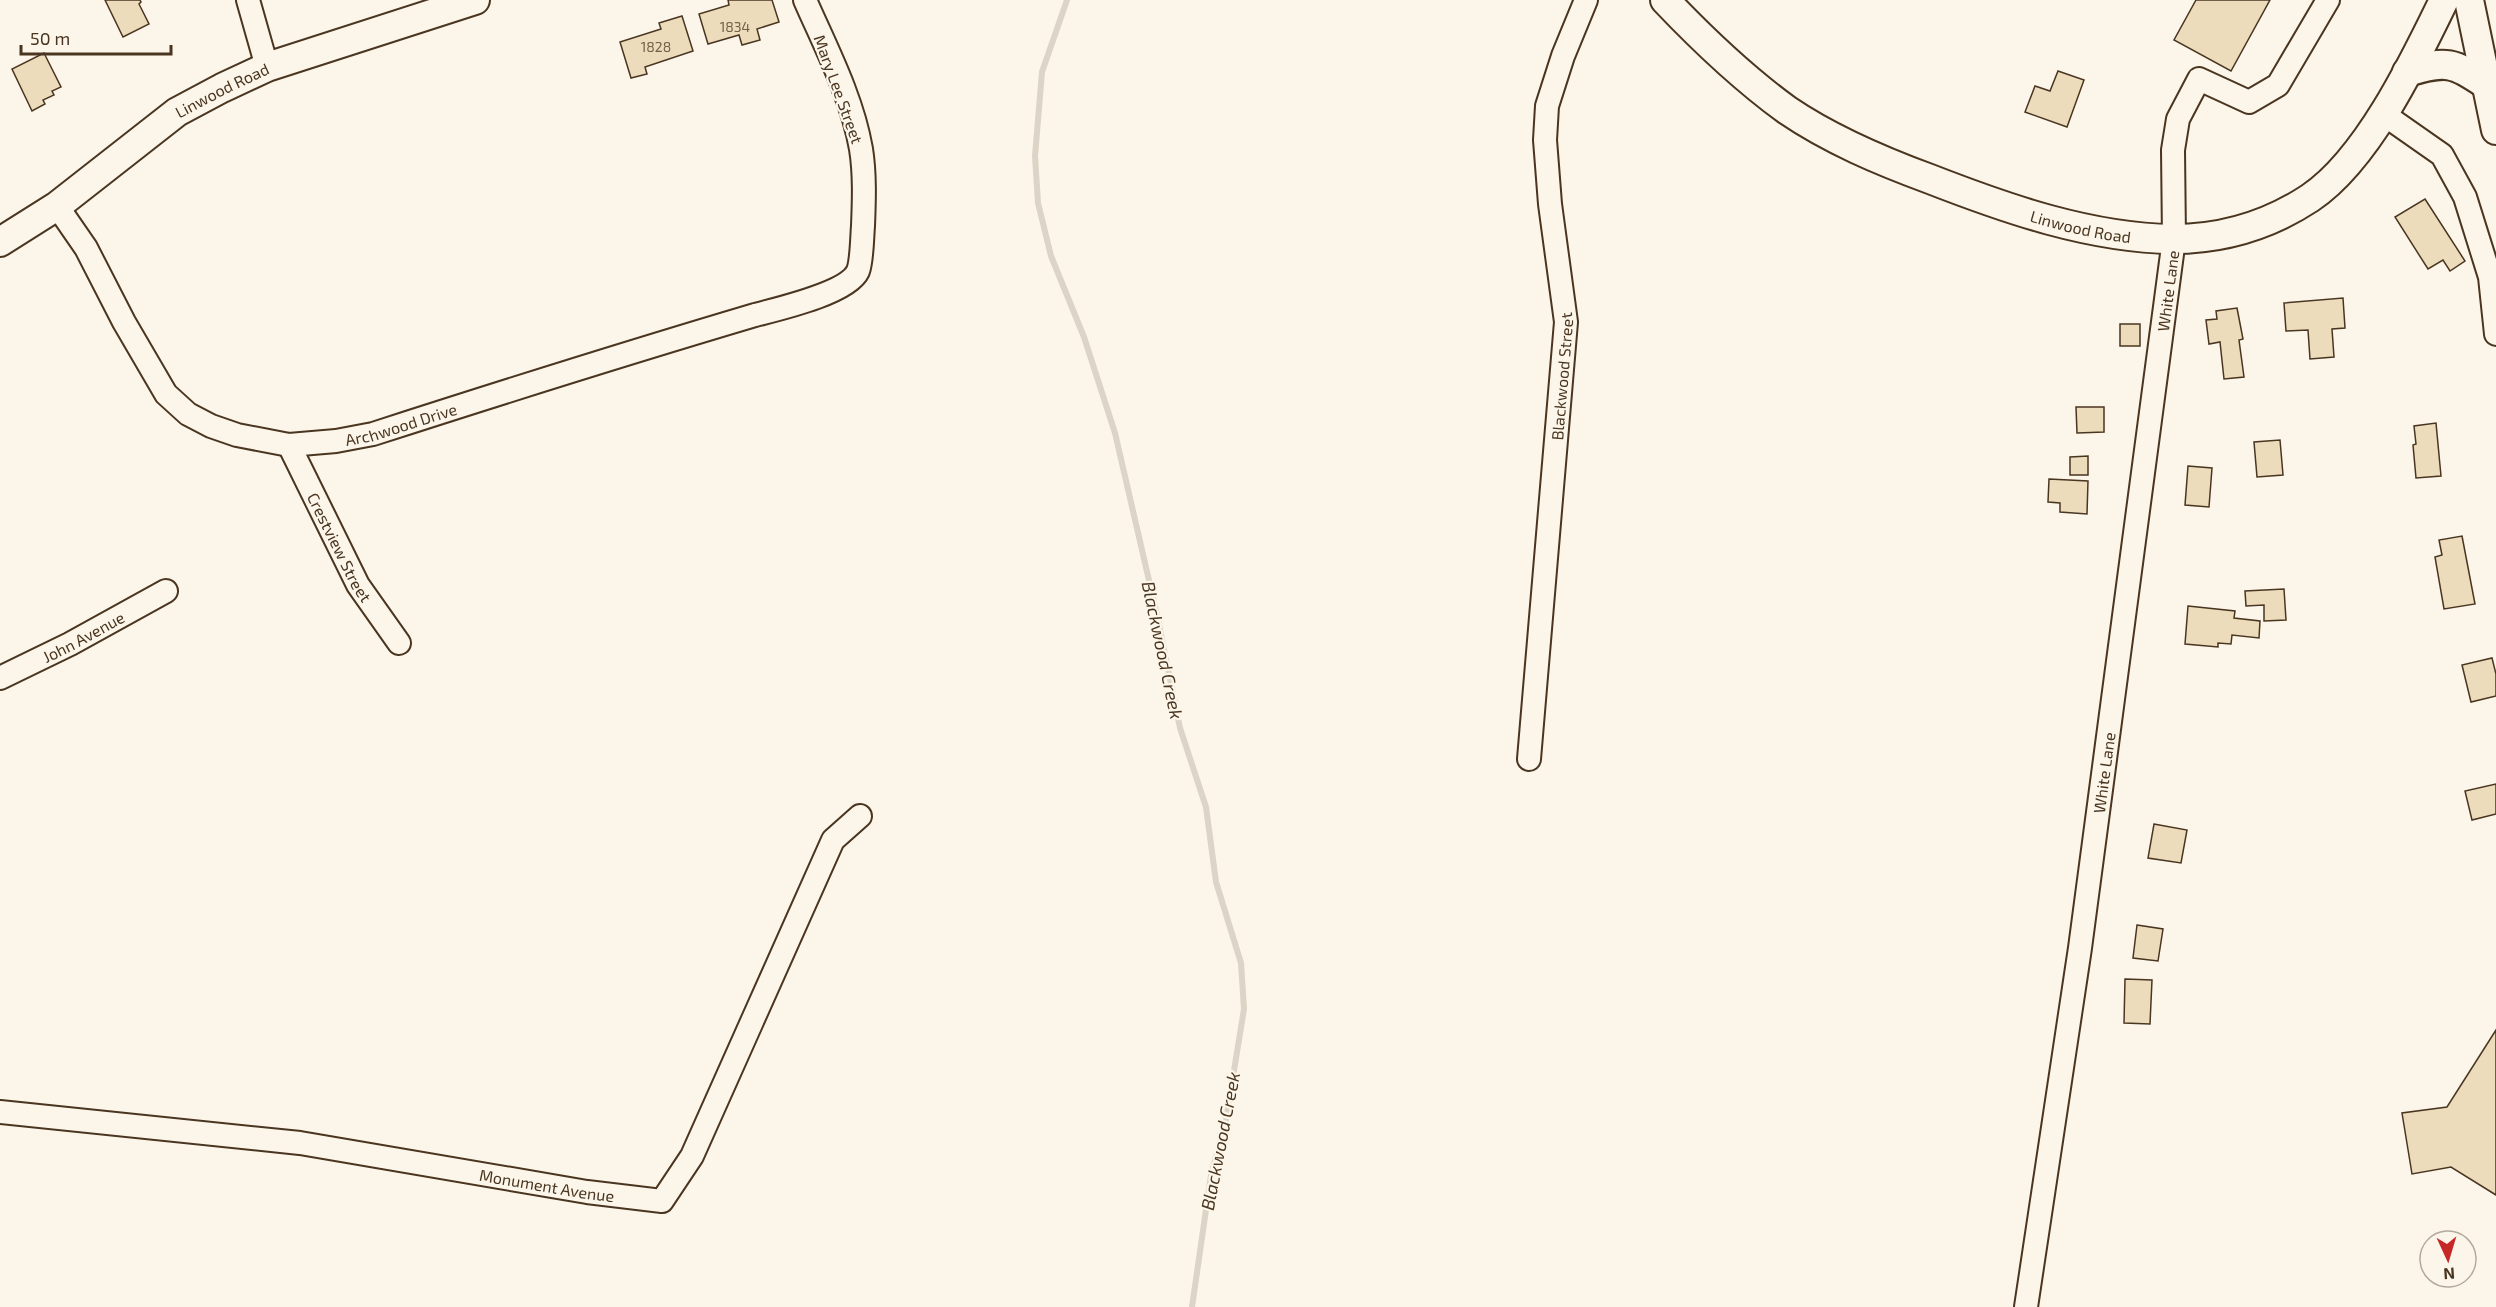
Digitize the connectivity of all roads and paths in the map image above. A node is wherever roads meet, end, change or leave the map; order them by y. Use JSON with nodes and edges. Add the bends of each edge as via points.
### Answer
{"nodes":[{"id":1,"x":248,"y":0,"type":"edge"},
{"id":2,"x":475,"y":0,"type":"edge"},
{"id":3,"x":805,"y":0,"type":"edge"},
{"id":4,"x":1586,"y":0,"type":"edge"},
{"id":5,"x":1665,"y":0,"type":"edge"},
{"id":6,"x":2328,"y":0,"type":"edge"},
{"id":7,"x":2444,"y":0,"type":"edge"},
{"id":8,"x":2469,"y":0,"type":"edge"},
{"id":9,"x":267,"y":67,"type":"junction"},
{"id":10,"x":2407,"y":72,"type":"junction"},
{"id":11,"x":2487,"y":85,"type":"junction"},
{"id":12,"x":2382,"y":113,"type":"junction"},
{"id":13,"x":2496,"y":130,"type":"edge"},
{"id":14,"x":57,"y":206,"type":"junction"},
{"id":15,"x":2175,"y":239,"type":"junction"},
{"id":16,"x":0,"y":242,"type":"edge"},
{"id":17,"x":846,"y":284,"type":"joint"},
{"id":18,"x":2496,"y":334,"type":"edge"},
{"id":19,"x":289,"y":445,"type":"junction"},
{"id":20,"x":166,"y":591,"type":"dead end"},
{"id":21,"x":399,"y":643,"type":"dead end"},
{"id":22,"x":0,"y":678,"type":"edge"},
{"id":23,"x":1528,"y":759,"type":"dead end"},
{"id":24,"x":860,"y":816,"type":"dead end"},
{"id":25,"x":0,"y":1112,"type":"edge"},
{"id":26,"x":2026,"y":1307,"type":"edge"}],
"edges":[{"from":1,"to":9,"type":"street"},
{"from":2,"to":9,"type":"main road","name":"Linwood Road"},
{"from":3,"to":17,"type":"street","name":"Mary Lee Street","via":[[837,73],[861,150],[862,240],[858,271]]},
{"from":4,"to":23,"type":"street","name":"Blackwood Street","via":[[1547,106],[1545,140],[1550,204],[1566,322]]},
{"from":5,"to":15,"type":"main road","name":"Linwood Road","via":[[1735,69],[1789,111],[1866,155],[2017,210],[2122,235]]},
{"from":6,"to":15,"type":"street","name":"White Lane","via":[[2278,85],[2249,102],[2199,79],[2178,118],[2173,150]]},
{"from":7,"to":10,"type":"main road","name":"Linwood Road"},
{"from":8,"to":11,"type":"main road"},
{"from":9,"to":14,"type":"main road","name":"Linwood Road","via":[[177,112]]},
{"from":10,"to":11,"type":"main road","via":[[2438,63],[2458,66]]},
{"from":10,"to":12,"type":"main road","name":"Linwood Road"},
{"from":11,"to":13,"type":"main road"},
{"from":12,"to":15,"type":"main road","name":"Linwood Road","via":[[2336,178],[2293,208],[2266,223],[2226,234]]},
{"from":12,"to":18,"type":"street","via":[[2442,155],[2464,197],[2490,277]]},
{"from":14,"to":16,"type":"main road","name":"Linwood Road"},
{"from":14,"to":19,"type":"street","name":"Archwood Drive","via":[[86,248],[166,394],[188,414],[211,426]]},
{"from":15,"to":26,"type":"street","name":"White Lane","via":[[2080,948]]},
{"from":17,"to":19,"type":"street","name":"Archwood Drive","via":[[813,298],[373,434]]},
{"from":19,"to":21,"type":"street","name":"Crestview Street","via":[[358,585]]},
{"from":20,"to":22,"type":"street","name":"John Avenue"},
{"from":24,"to":25,"type":"street","name":"Monument Avenue","via":[[833,840],[692,1156],[662,1201],[300,1143]]}]}
